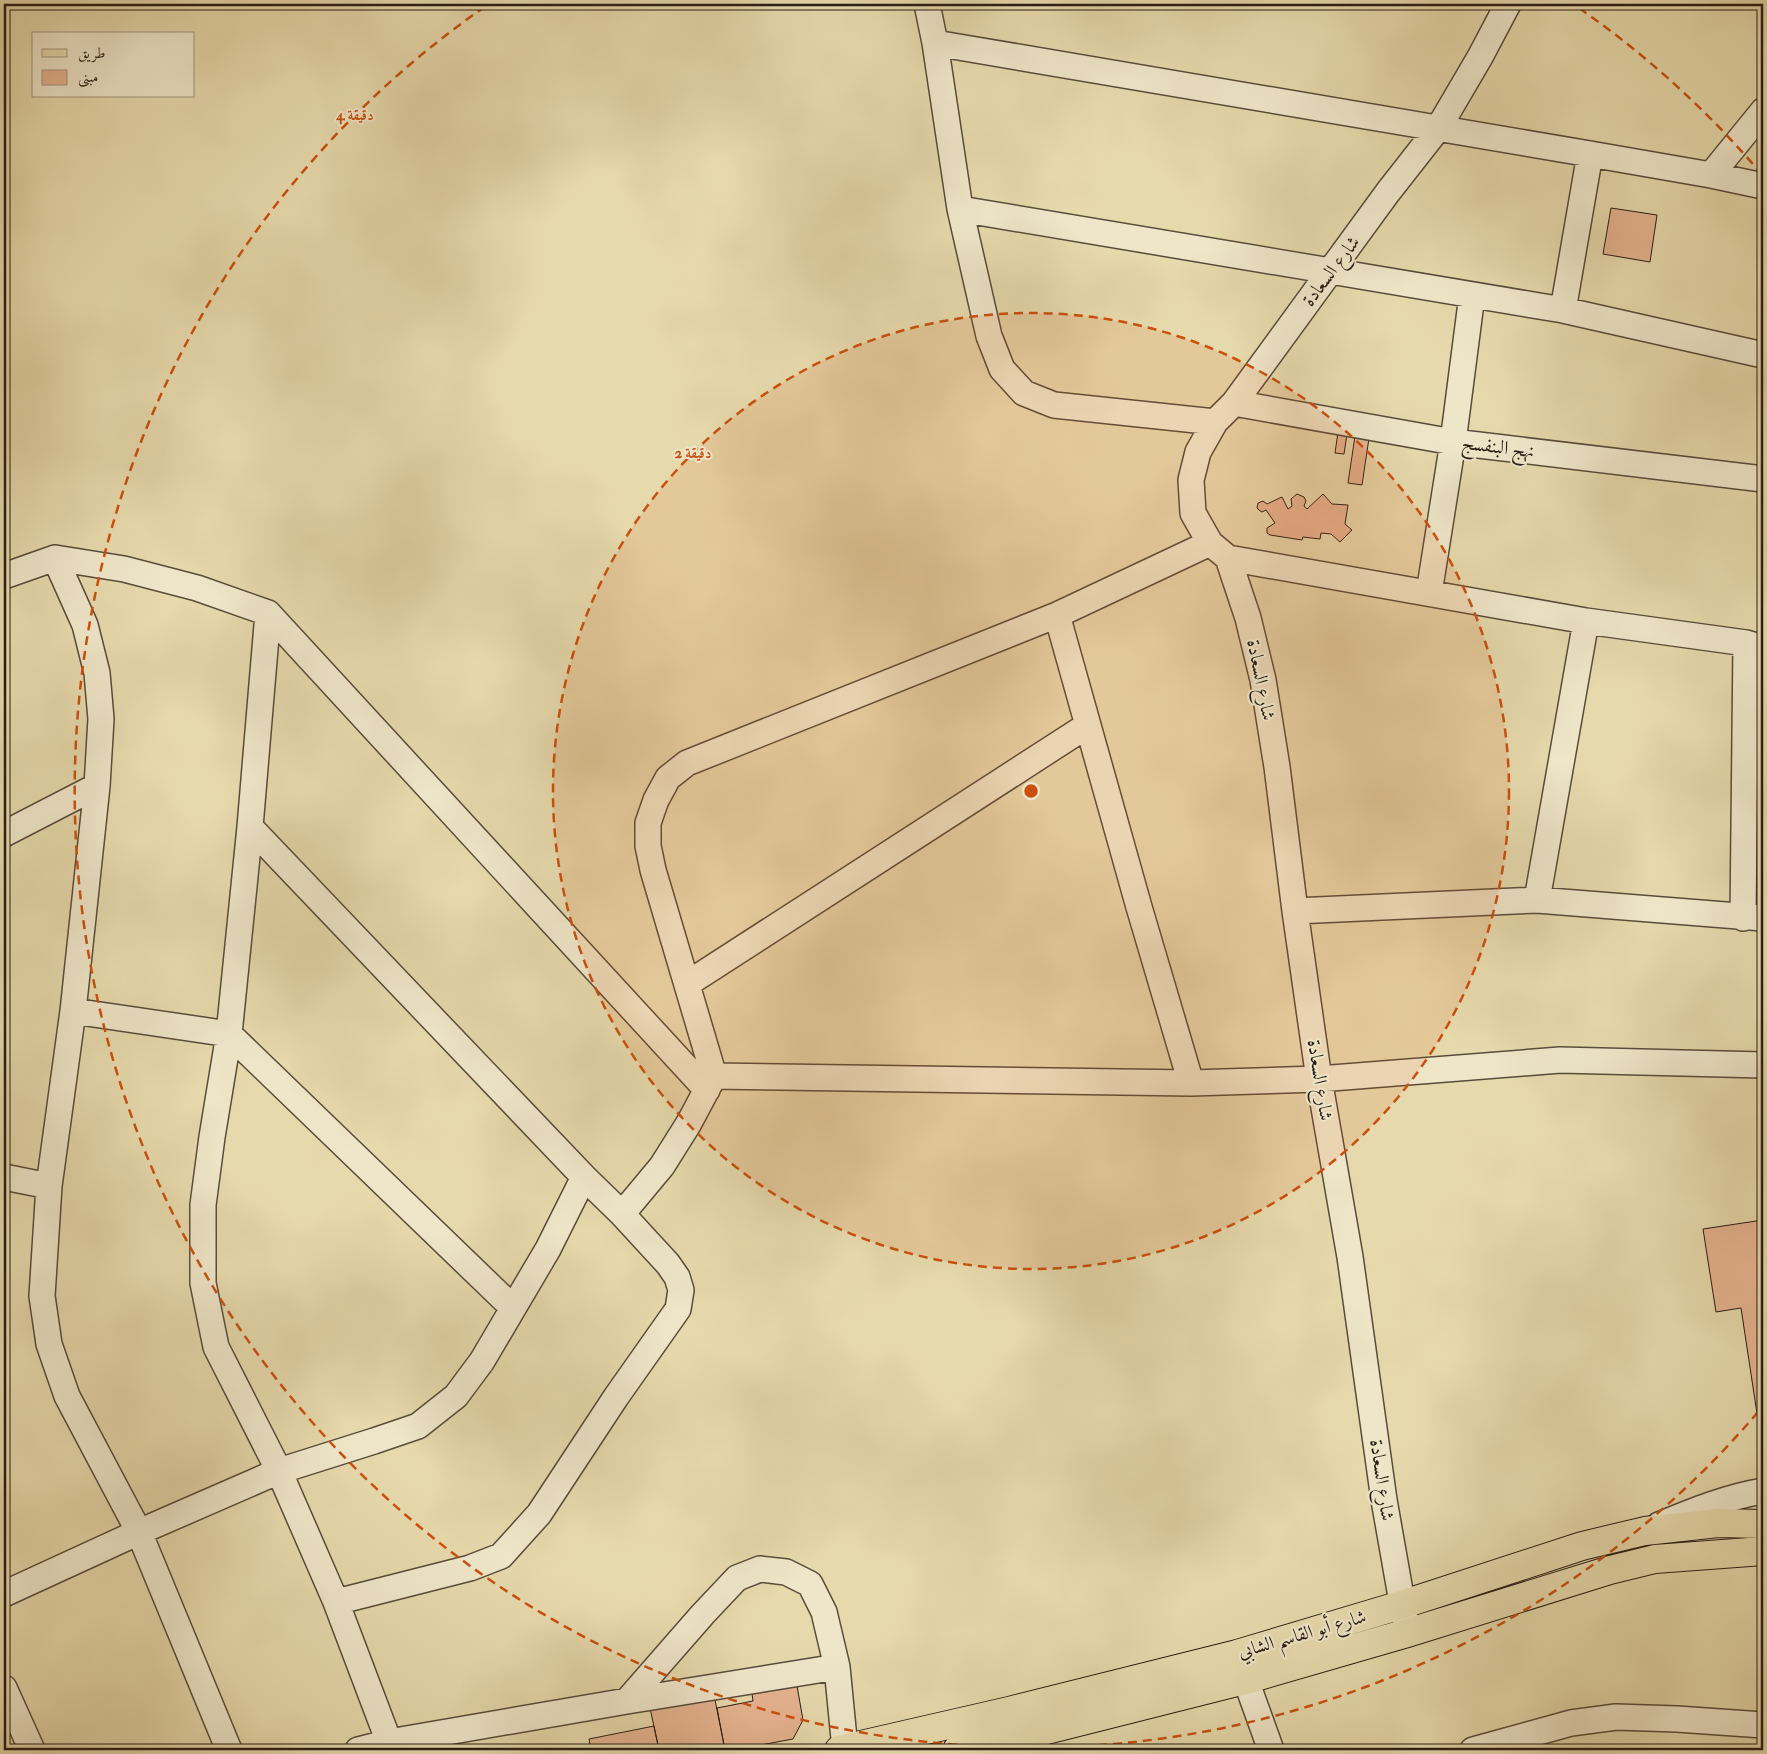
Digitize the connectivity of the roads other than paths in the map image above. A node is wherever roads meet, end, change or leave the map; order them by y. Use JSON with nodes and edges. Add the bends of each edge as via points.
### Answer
{"nodes":[{"id":1,"x":927,"y":4,"type":"edge"},
{"id":2,"x":1508,"y":4,"type":"edge"},
{"id":3,"x":935,"y":43,"type":"junction"},
{"id":4,"x":1763,"y":111,"type":"edge"},
{"id":5,"x":1438,"y":127,"type":"junction"},
{"id":6,"x":1590,"y":154,"type":"junction"},
{"id":7,"x":1711,"y":175,"type":"junction"},
{"id":8,"x":1763,"y":186,"type":"edge"},
{"id":9,"x":960,"y":209,"type":"junction"},
{"id":10,"x":1331,"y":271,"type":"junction"},
{"id":11,"x":1472,"y":295,"type":"junction"},
{"id":12,"x":1563,"y":310,"type":"junction"},
{"id":13,"x":1763,"y":355,"type":"edge"},
{"id":14,"x":1234,"y":403,"type":"junction"},
{"id":15,"x":1215,"y":422,"type":"junction"},
{"id":16,"x":1453,"y":442,"type":"junction"},
{"id":17,"x":1763,"y":479,"type":"edge"},
{"id":18,"x":1219,"y":551,"type":"junction"},
{"id":19,"x":55,"y":558,"type":"junction"},
{"id":20,"x":4,"y":576,"type":"edge"},
{"id":21,"x":1429,"y":593,"type":"junction"},
{"id":22,"x":268,"y":613,"type":"junction"},
{"id":23,"x":1057,"y":615,"type":"junction"},
{"id":24,"x":1586,"y":621,"type":"junction"},
{"id":25,"x":1755,"y":646,"type":"edge"},
{"id":26,"x":1088,"y":725,"type":"junction"},
{"id":27,"x":97,"y":786,"type":"junction"},
{"id":28,"x":250,"y":827,"type":"junction"},
{"id":29,"x":4,"y":834,"type":"edge"},
{"id":30,"x":1537,"y":900,"type":"junction"},
{"id":31,"x":1295,"y":911,"type":"junction"},
{"id":32,"x":1753,"y":918,"type":"edge"},
{"id":33,"x":687,"y":984,"type":"junction"},
{"id":34,"x":73,"y":1011,"type":"junction"},
{"id":35,"x":229,"y":1034,"type":"junction"},
{"id":36,"x":1763,"y":1066,"type":"edge"},
{"id":37,"x":1319,"y":1079,"type":"junction"},
{"id":38,"x":710,"y":1083,"type":"junction"},
{"id":39,"x":1191,"y":1083,"type":"junction"},
{"id":40,"x":4,"y":1177,"type":"edge"},
{"id":41,"x":584,"y":1178,"type":"junction"},
{"id":42,"x":49,"y":1186,"type":"junction"},
{"id":43,"x":622,"y":1214,"type":"junction"},
{"id":44,"x":513,"y":1308,"type":"junction"},
{"id":45,"x":278,"y":1471,"type":"junction"},
{"id":46,"x":1763,"y":1491,"type":"edge"},
{"id":47,"x":1763,"y":1524,"type":"edge"},
{"id":48,"x":1645,"y":1531,"type":"junction"},
{"id":49,"x":139,"y":1532,"type":"junction"},
{"id":50,"x":1763,"y":1551,"type":"edge"},
{"id":51,"x":4,"y":1594,"type":"edge"},
{"id":52,"x":336,"y":1602,"type":"junction"},
{"id":53,"x":1401,"y":1605,"type":"junction"},
{"id":54,"x":1407,"y":1633,"type":"junction"},
{"id":55,"x":1237,"y":1654,"type":"junction"},
{"id":56,"x":837,"y":1667,"type":"junction"},
{"id":57,"x":1245,"y":1680,"type":"junction"},
{"id":58,"x":4,"y":1688,"type":"edge"},
{"id":59,"x":627,"y":1701,"type":"junction"},
{"id":60,"x":1763,"y":1725,"type":"edge"},
{"id":61,"x":389,"y":1742,"type":"junction"},
{"id":62,"x":1525,"y":1743,"type":"edge"},
{"id":63,"x":32,"y":1750,"type":"edge"},
{"id":64,"x":229,"y":1750,"type":"edge"},
{"id":65,"x":358,"y":1750,"type":"edge"},
{"id":66,"x":842,"y":1750,"type":"edge"},
{"id":67,"x":957,"y":1750,"type":"edge"},
{"id":68,"x":1271,"y":1750,"type":"edge"},
{"id":69,"x":1473,"y":1750,"type":"edge"}],
"edges":[{"from":1,"to":3,"type":"street"},
{"from":2,"to":5,"type":"street","name":"شارع السعادة"},
{"from":3,"to":5,"type":"street"},
{"from":3,"to":9,"type":"street"},
{"from":4,"to":7,"type":"street"},
{"from":5,"to":6,"type":"street"},
{"from":5,"to":10,"type":"street","name":"شارع السعادة"},
{"from":6,"to":7,"type":"street"},
{"from":6,"to":12,"type":"street"},
{"from":7,"to":8,"type":"street"},
{"from":9,"to":10,"type":"street"},
{"from":9,"to":15,"type":"street","via":[[989,336],[1002,369],[1024,393],[1054,404]]},
{"from":10,"to":11,"type":"street"},
{"from":10,"to":14,"type":"street","name":"شارع السعادة"},
{"from":11,"to":12,"type":"street"},
{"from":11,"to":16,"type":"street"},
{"from":12,"to":13,"type":"street"},
{"from":14,"to":15,"type":"street","name":"شارع السعادة"},
{"from":14,"to":16,"type":"street","name":"نهج البنفسج"},
{"from":15,"to":18,"type":"street","name":"شارع السعادة","via":[[1198,452],[1191,480],[1193,513]]},
{"from":16,"to":17,"type":"street","name":"نهج البنفسج"},
{"from":16,"to":21,"type":"street"},
{"from":18,"to":21,"type":"street"},
{"from":18,"to":23,"type":"street"},
{"from":18,"to":31,"type":"street","name":"شارع السعادة","via":[[1248,618],[1263,680]]},
{"from":19,"to":20,"type":"street"},
{"from":19,"to":22,"type":"street","via":[[124,569]]},
{"from":19,"to":27,"type":"street","via":[[85,624],[97,673],[101,719]]},
{"from":21,"to":24,"type":"street"},
{"from":22,"to":28,"type":"street"},
{"from":22,"to":38,"type":"street"},
{"from":23,"to":26,"type":"street"},
{"from":23,"to":33,"type":"street","via":[[687,762],[668,778],[648,823],[648,846]]},
{"from":24,"to":25,"type":"street"},
{"from":24,"to":30,"type":"street"},
{"from":25,"to":32,"type":"street"},
{"from":26,"to":33,"type":"street"},
{"from":26,"to":39,"type":"street"},
{"from":27,"to":29,"type":"street"},
{"from":27,"to":34,"type":"street"},
{"from":28,"to":35,"type":"street"},
{"from":28,"to":41,"type":"street"},
{"from":30,"to":31,"type":"street"},
{"from":30,"to":32,"type":"street"},
{"from":31,"to":37,"type":"street","name":"شارع السعادة"},
{"from":33,"to":38,"type":"street"},
{"from":34,"to":35,"type":"street"},
{"from":34,"to":42,"type":"street"},
{"from":35,"to":44,"type":"street"},
{"from":35,"to":45,"type":"street","via":[[203,1205],[203,1283],[216,1346]]},
{"from":36,"to":37,"type":"street","via":[[1560,1060]]},
{"from":37,"to":39,"type":"street"},
{"from":37,"to":53,"type":"street","name":"شارع السعادة","via":[[1350,1257]]},
{"from":38,"to":39,"type":"street"},
{"from":38,"to":43,"type":"street","via":[[662,1166]]},
{"from":40,"to":42,"type":"street"},
{"from":41,"to":43,"type":"street"},
{"from":41,"to":44,"type":"street"},
{"from":42,"to":49,"type":"street","via":[[42,1296],[49,1344],[67,1396]]},
{"from":43,"to":52,"type":"street","via":[[677,1277],[681,1290],[678,1309],[539,1514],[501,1556],[470,1568]]},
{"from":44,"to":45,"type":"street","via":[[482,1361],[456,1396],[418,1426]]},
{"from":45,"to":49,"type":"street"},
{"from":45,"to":52,"type":"street"},
{"from":46,"to":48,"type":"street","via":[[1703,1507]]},
{"from":47,"to":48,"type":"main road","name":"شارع أبو القاسم الشابي","via":[[1718,1523]]},
{"from":48,"to":53,"type":"main road","name":"شارع أبو القاسم الشابي","via":[[1582,1546]]},
{"from":49,"to":51,"type":"street"},
{"from":49,"to":64,"type":"street"},
{"from":50,"to":54,"type":"main road","name":"شارع أبو القاسم الشابي","via":[[1655,1559]]},
{"from":52,"to":61,"type":"street"},
{"from":53,"to":54,"type":"street","name":"شارع السعادة"},
{"from":53,"to":55,"type":"main road","name":"شارع أبو القاسم الشابي"},
{"from":54,"to":57,"type":"main road","name":"شارع أبو القاسم الشابي"},
{"from":55,"to":57,"type":"street"},
{"from":55,"to":66,"type":"main road","name":"شارع أبو القاسم الشابي"},
{"from":56,"to":59,"type":"street"},
{"from":56,"to":59,"type":"street","via":[[824,1612],[810,1584],[786,1572],[760,1570],[737,1578]]},
{"from":56,"to":66,"type":"street"},
{"from":57,"to":67,"type":"main road","name":"شارع أبو القاسم الشابي"},
{"from":57,"to":68,"type":"street"},
{"from":58,"to":63,"type":"street"},
{"from":59,"to":61,"type":"street"},
{"from":60,"to":62,"type":"street","via":[[1616,1717],[1571,1723]]},
{"from":61,"to":65,"type":"street"},
{"from":62,"to":69,"type":"street"}]}
